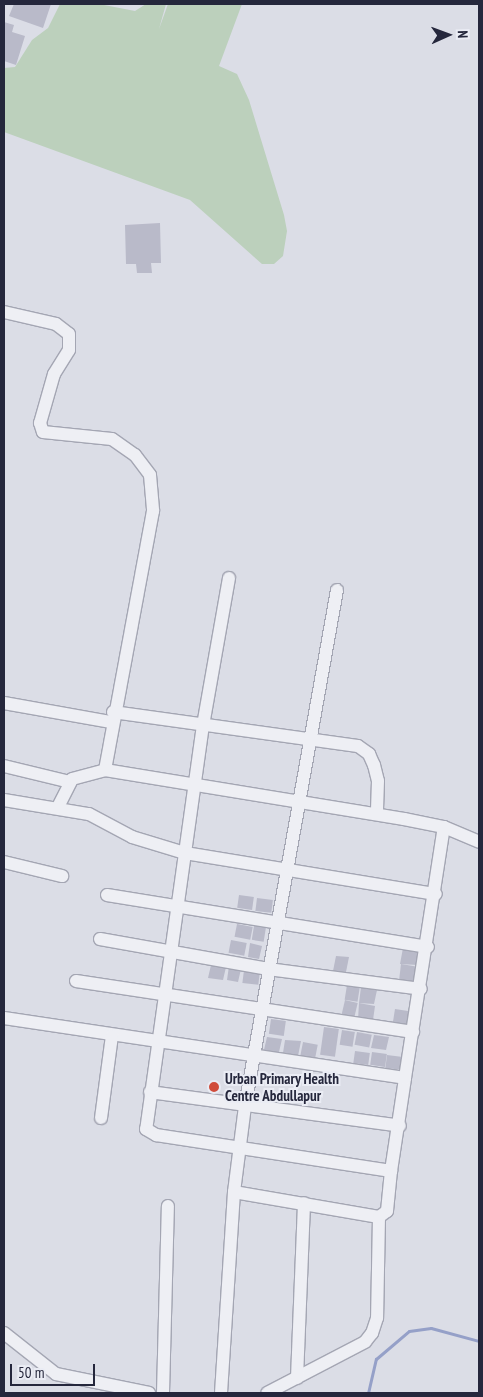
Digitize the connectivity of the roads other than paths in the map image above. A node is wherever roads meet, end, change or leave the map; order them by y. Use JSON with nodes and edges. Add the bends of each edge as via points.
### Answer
{"nodes":[{"id":1,"x":4,"y":312,"type":"edge"},
{"id":2,"x":229,"y":578,"type":"dead end"},
{"id":3,"x":337,"y":590,"type":"dead end"},
{"id":4,"x":4,"y":703,"type":"edge"},
{"id":5,"x":112,"y":717,"type":"junction"},
{"id":6,"x":203,"y":725,"type":"junction"},
{"id":7,"x":308,"y":738,"type":"junction"},
{"id":8,"x":4,"y":766,"type":"edge"},
{"id":9,"x":105,"y":770,"type":"junction"},
{"id":10,"x":70,"y":782,"type":"junction"},
{"id":11,"x":196,"y":787,"type":"junction"},
{"id":12,"x":4,"y":800,"type":"edge"},
{"id":13,"x":300,"y":800,"type":"junction"},
{"id":14,"x":58,"y":808,"type":"junction"},
{"id":15,"x":377,"y":814,"type":"junction"},
{"id":16,"x":444,"y":828,"type":"junction"},
{"id":17,"x":479,"y":842,"type":"edge"},
{"id":18,"x":186,"y":854,"type":"junction"},
{"id":19,"x":4,"y":862,"type":"edge"},
{"id":20,"x":289,"y":870,"type":"junction"},
{"id":21,"x":62,"y":876,"type":"dead end"},
{"id":22,"x":436,"y":894,"type":"junction"},
{"id":23,"x":107,"y":895,"type":"dead end"},
{"id":24,"x":178,"y":905,"type":"junction"},
{"id":25,"x":277,"y":920,"type":"junction"},
{"id":26,"x":100,"y":939,"type":"dead end"},
{"id":27,"x":428,"y":947,"type":"junction"},
{"id":28,"x":171,"y":950,"type":"junction"},
{"id":29,"x":268,"y":969,"type":"junction"},
{"id":30,"x":76,"y":981,"type":"dead end"},
{"id":31,"x":420,"y":989,"type":"junction"},
{"id":32,"x":166,"y":994,"type":"junction"},
{"id":33,"x":261,"y":1010,"type":"junction"},
{"id":34,"x":4,"y":1018,"type":"edge"},
{"id":35,"x":413,"y":1032,"type":"junction"},
{"id":36,"x":112,"y":1036,"type":"junction"},
{"id":37,"x":157,"y":1042,"type":"junction"},
{"id":38,"x":257,"y":1055,"type":"junction"},
{"id":39,"x":405,"y":1078,"type":"junction"},
{"id":40,"x":150,"y":1092,"type":"junction"},
{"id":41,"x":245,"y":1106,"type":"junction"},
{"id":42,"x":101,"y":1118,"type":"dead end"},
{"id":43,"x":400,"y":1126,"type":"junction"},
{"id":44,"x":240,"y":1149,"type":"junction"},
{"id":45,"x":391,"y":1171,"type":"junction"},
{"id":46,"x":234,"y":1192,"type":"junction"},
{"id":47,"x":304,"y":1204,"type":"junction"},
{"id":48,"x":168,"y":1206,"type":"dead end"},
{"id":49,"x":379,"y":1217,"type":"junction"},
{"id":50,"x":4,"y":1333,"type":"edge"},
{"id":51,"x":297,"y":1378,"type":"junction"},
{"id":52,"x":149,"y":1393,"type":"edge"},
{"id":53,"x":162,"y":1393,"type":"edge"},
{"id":54,"x":221,"y":1393,"type":"edge"},
{"id":55,"x":268,"y":1393,"type":"edge"}],
"edges":[{"from":1,"to":5,"type":"street","via":[[56,324],[69,334],[69,350],[54,374],[40,423],[43,432],[112,439],[135,455],[150,475],[153,511]]},
{"from":2,"to":6,"type":"street"},
{"from":3,"to":7,"type":"street"},
{"from":4,"to":5,"type":"street"},
{"from":5,"to":6,"type":"street"},
{"from":5,"to":9,"type":"street"},
{"from":6,"to":7,"type":"street"},
{"from":6,"to":11,"type":"street"},
{"from":7,"to":13,"type":"street"},
{"from":7,"to":15,"type":"street","via":[[358,746],[369,754],[378,781]]},
{"from":8,"to":10,"type":"street"},
{"from":9,"to":10,"type":"street","via":[[79,775]]},
{"from":9,"to":11,"type":"street"},
{"from":10,"to":14,"type":"street"},
{"from":11,"to":13,"type":"street"},
{"from":11,"to":18,"type":"street"},
{"from":12,"to":14,"type":"street"},
{"from":13,"to":15,"type":"street"},
{"from":13,"to":20,"type":"street"},
{"from":14,"to":18,"type":"street","via":[[89,814],[132,837]]},
{"from":15,"to":16,"type":"street"},
{"from":16,"to":17,"type":"street"},
{"from":16,"to":22,"type":"street"},
{"from":18,"to":20,"type":"street"},
{"from":18,"to":24,"type":"street"},
{"from":19,"to":21,"type":"street"},
{"from":20,"to":22,"type":"street"},
{"from":20,"to":25,"type":"street"},
{"from":22,"to":27,"type":"street"},
{"from":23,"to":24,"type":"street"},
{"from":24,"to":25,"type":"street"},
{"from":24,"to":28,"type":"street"},
{"from":25,"to":27,"type":"street"},
{"from":25,"to":29,"type":"street"},
{"from":26,"to":28,"type":"street"},
{"from":27,"to":31,"type":"street"},
{"from":28,"to":29,"type":"street"},
{"from":28,"to":32,"type":"street"},
{"from":29,"to":31,"type":"street"},
{"from":29,"to":33,"type":"street"},
{"from":30,"to":32,"type":"street"},
{"from":31,"to":35,"type":"street"},
{"from":32,"to":33,"type":"street"},
{"from":32,"to":37,"type":"street"},
{"from":33,"to":35,"type":"street"},
{"from":33,"to":38,"type":"street"},
{"from":34,"to":36,"type":"street"},
{"from":35,"to":39,"type":"street"},
{"from":36,"to":37,"type":"street"},
{"from":36,"to":42,"type":"street"},
{"from":37,"to":38,"type":"street"},
{"from":37,"to":40,"type":"street"},
{"from":38,"to":39,"type":"street"},
{"from":38,"to":41,"type":"street"},
{"from":39,"to":43,"type":"street"},
{"from":40,"to":41,"type":"street"},
{"from":40,"to":44,"type":"street","via":[[146,1122],[151,1134]]},
{"from":41,"to":43,"type":"street"},
{"from":41,"to":44,"type":"street"},
{"from":43,"to":45,"type":"street"},
{"from":44,"to":45,"type":"street"},
{"from":44,"to":46,"type":"street"},
{"from":45,"to":49,"type":"street","via":[[387,1212]]},
{"from":46,"to":47,"type":"street"},
{"from":46,"to":54,"type":"street"},
{"from":47,"to":49,"type":"street"},
{"from":47,"to":51,"type":"street"},
{"from":48,"to":53,"type":"street"},
{"from":49,"to":51,"type":"street","via":[[376,1326],[365,1342]]},
{"from":50,"to":52,"type":"street","via":[[56,1374]]},
{"from":51,"to":55,"type":"street"}]}
